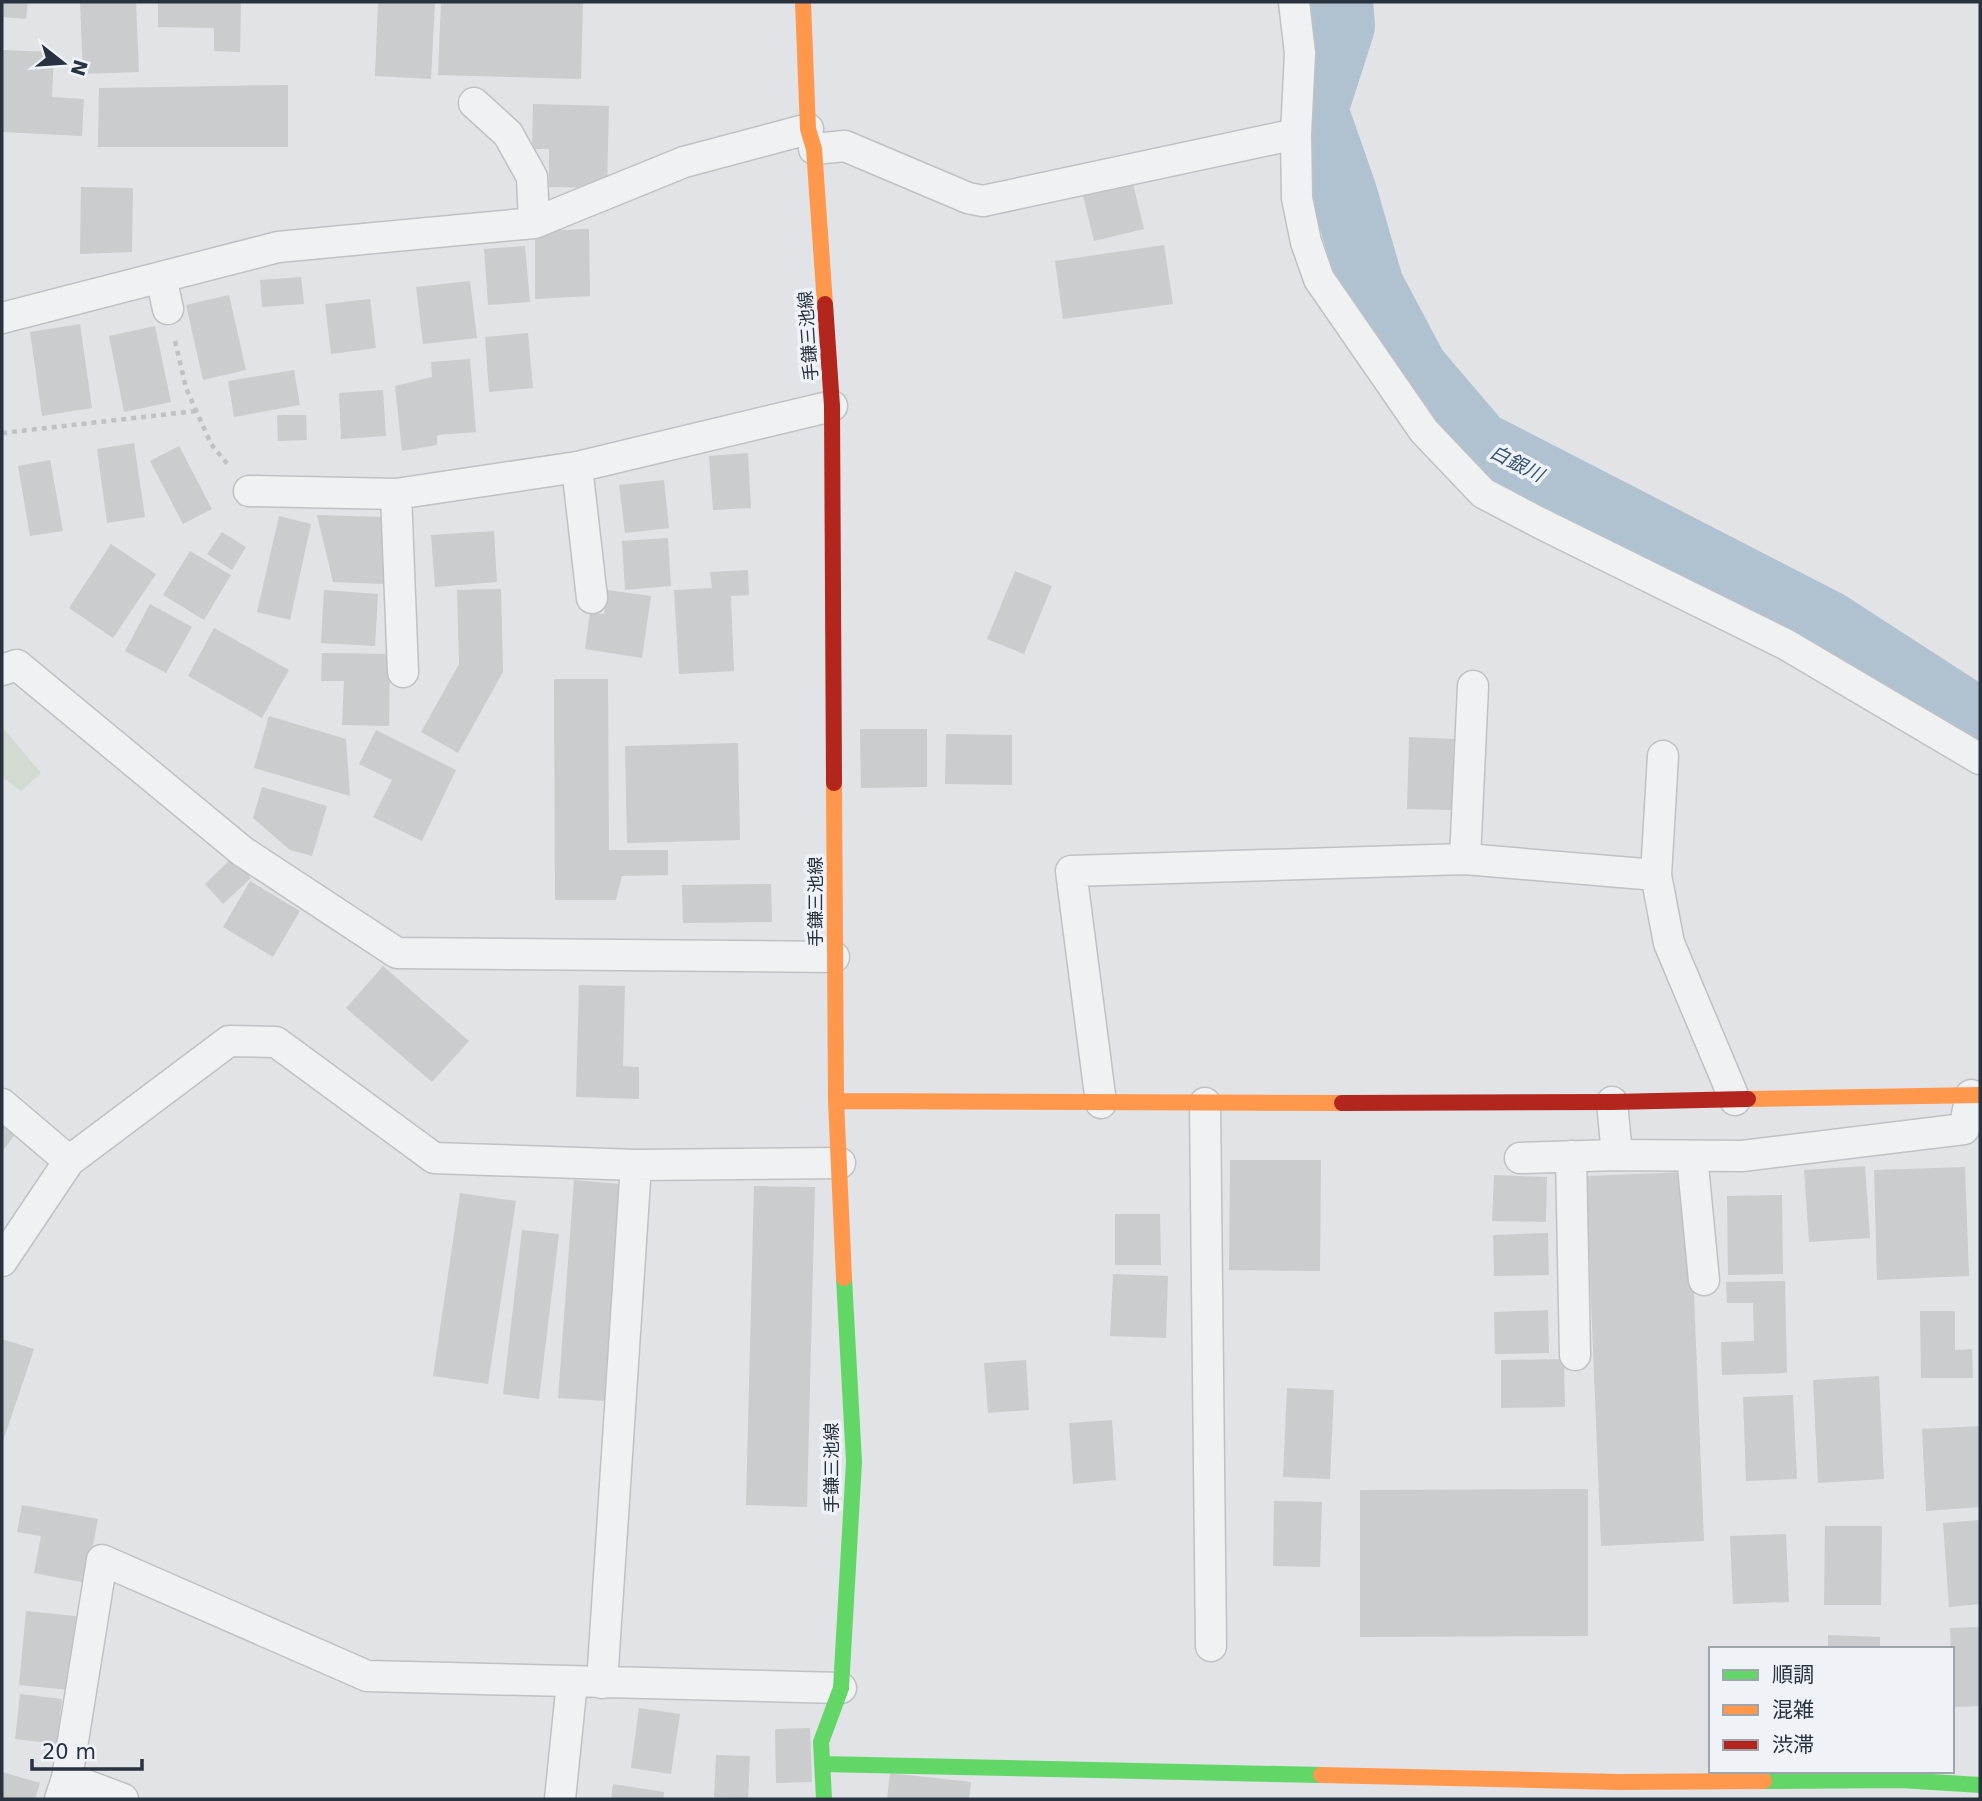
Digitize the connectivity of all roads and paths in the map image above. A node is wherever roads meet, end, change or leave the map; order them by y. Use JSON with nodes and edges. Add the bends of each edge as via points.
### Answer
{"nodes":[{"id":1,"x":803,"y":2,"type":"edge"},
{"id":2,"x":1294,"y":2,"type":"edge"},
{"id":3,"x":474,"y":103,"type":"dead end"},
{"id":4,"x":1296,"y":134,"type":"junction"},
{"id":5,"x":811,"y":139,"type":"junction"},
{"id":6,"x":534,"y":223,"type":"junction"},
{"id":7,"x":161,"y":277,"type":"junction"},
{"id":8,"x":168,"y":309,"type":"joint"},
{"id":9,"x":2,"y":318,"type":"edge"},
{"id":10,"x":832,"y":406,"type":"junction"},
{"id":11,"x":196,"y":411,"type":"junction"},
{"id":12,"x":2,"y":433,"type":"edge"},
{"id":13,"x":577,"y":467,"type":"junction"},
{"id":14,"x":249,"y":491,"type":"joint"},
{"id":15,"x":396,"y":495,"type":"junction"},
{"id":16,"x":592,"y":598,"type":"dead end"},
{"id":17,"x":2,"y":670,"type":"edge"},
{"id":18,"x":403,"y":672,"type":"dead end"},
{"id":19,"x":1473,"y":686,"type":"dead end"},
{"id":20,"x":1663,"y":756,"type":"dead end"},
{"id":21,"x":1980,"y":759,"type":"edge"},
{"id":22,"x":1465,"y":859,"type":"junction"},
{"id":23,"x":1656,"y":875,"type":"junction"},
{"id":24,"x":834,"y":957,"type":"junction"},
{"id":25,"x":1976,"y":1095,"type":"edge"},
{"id":26,"x":1735,"y":1100,"type":"junction"},
{"id":27,"x":836,"y":1101,"type":"junction"},
{"id":28,"x":1612,"y":1102,"type":"junction"},
{"id":29,"x":1101,"y":1103,"type":"junction"},
{"id":30,"x":1205,"y":1103,"type":"junction"},
{"id":31,"x":2,"y":1104,"type":"edge"},
{"id":32,"x":1617,"y":1155,"type":"junction"},
{"id":33,"x":1571,"y":1156,"type":"junction"},
{"id":34,"x":1692,"y":1156,"type":"junction"},
{"id":35,"x":1520,"y":1158,"type":"dead end"},
{"id":36,"x":69,"y":1161,"type":"junction"},
{"id":37,"x":840,"y":1163,"type":"junction"},
{"id":38,"x":636,"y":1165,"type":"junction"},
{"id":39,"x":2,"y":1261,"type":"edge"},
{"id":40,"x":1704,"y":1280,"type":"dead end"},
{"id":41,"x":1575,"y":1355,"type":"dead end"},
{"id":42,"x":1211,"y":1646,"type":"dead end"},
{"id":43,"x":572,"y":1682,"type":"junction"},
{"id":44,"x":602,"y":1683,"type":"junction"},
{"id":45,"x":841,"y":1688,"type":"junction"},
{"id":46,"x":822,"y":1764,"type":"junction"},
{"id":47,"x":1980,"y":1785,"type":"edge"},
{"id":48,"x":63,"y":1789,"type":"edge"},
{"id":49,"x":123,"y":1799,"type":"edge"},
{"id":50,"x":560,"y":1799,"type":"edge"},
{"id":51,"x":824,"y":1799,"type":"edge"}],
"edges":[{"from":1,"to":5,"type":"street","name":"手鎌三池線"},
{"from":2,"to":4,"type":"street","via":[[1300,53]]},
{"from":3,"to":6,"type":"street","via":[[508,134],[532,177]]},
{"from":4,"to":5,"type":"street","via":[[983,201],[845,146]]},
{"from":4,"to":21,"type":"street","via":[[1297,198],[1319,279],[1424,431],[1483,493],[1785,644]]},
{"from":5,"to":6,"type":"street","via":[[684,162]]},
{"from":5,"to":10,"type":"street","name":"手鎌三池線"},
{"from":6,"to":7,"type":"street","via":[[278,247]]},
{"from":7,"to":8,"type":"street"},
{"from":7,"to":9,"type":"street"},
{"from":8,"to":11,"type":"path","via":[[186,388]]},
{"from":10,"to":13,"type":"street"},
{"from":10,"to":24,"type":"street","name":"手鎌三池線"},
{"from":11,"to":12,"type":"path"},
{"from":11,"to":14,"type":"path","via":[[211,444]]},
{"from":13,"to":15,"type":"street"},
{"from":13,"to":16,"type":"street"},
{"from":14,"to":15,"type":"street"},
{"from":15,"to":18,"type":"street"},
{"from":17,"to":24,"type":"street","via":[[17,666],[242,851],[397,953]]},
{"from":19,"to":22,"type":"street"},
{"from":20,"to":23,"type":"street"},
{"from":22,"to":23,"type":"street"},
{"from":22,"to":29,"type":"street","via":[[1071,871]]},
{"from":23,"to":26,"type":"street","via":[[1669,943]]},
{"from":24,"to":27,"type":"street","name":"手鎌三池線"},
{"from":25,"to":26,"type":"street"},
{"from":25,"to":34,"type":"street","via":[[1964,1129],[1742,1156]]},
{"from":26,"to":28,"type":"street"},
{"from":27,"to":29,"type":"street"},
{"from":27,"to":37,"type":"street","name":"手鎌三池線"},
{"from":28,"to":30,"type":"street"},
{"from":28,"to":32,"type":"street"},
{"from":29,"to":30,"type":"street"},
{"from":30,"to":42,"type":"street"},
{"from":31,"to":36,"type":"street"},
{"from":32,"to":33,"type":"street"},
{"from":32,"to":34,"type":"street"},
{"from":33,"to":35,"type":"street"},
{"from":33,"to":41,"type":"street"},
{"from":34,"to":40,"type":"street"},
{"from":36,"to":38,"type":"street","via":[[229,1041],[276,1042],[434,1158]]},
{"from":36,"to":39,"type":"street"},
{"from":37,"to":38,"type":"street"},
{"from":37,"to":45,"type":"street","name":"手鎌三池線","via":[[854,1462]]},
{"from":38,"to":44,"type":"street"},
{"from":43,"to":44,"type":"street"},
{"from":43,"to":48,"type":"street","via":[[366,1676],[102,1560]]},
{"from":43,"to":50,"type":"street"},
{"from":44,"to":45,"type":"street"},
{"from":45,"to":46,"type":"street","name":"手鎌三池線","via":[[821,1742]]},
{"from":46,"to":47,"type":"street","via":[[1618,1782],[1900,1780]]},
{"from":46,"to":51,"type":"street","name":"手鎌三池線"},
{"from":48,"to":49,"type":"street"}]}
